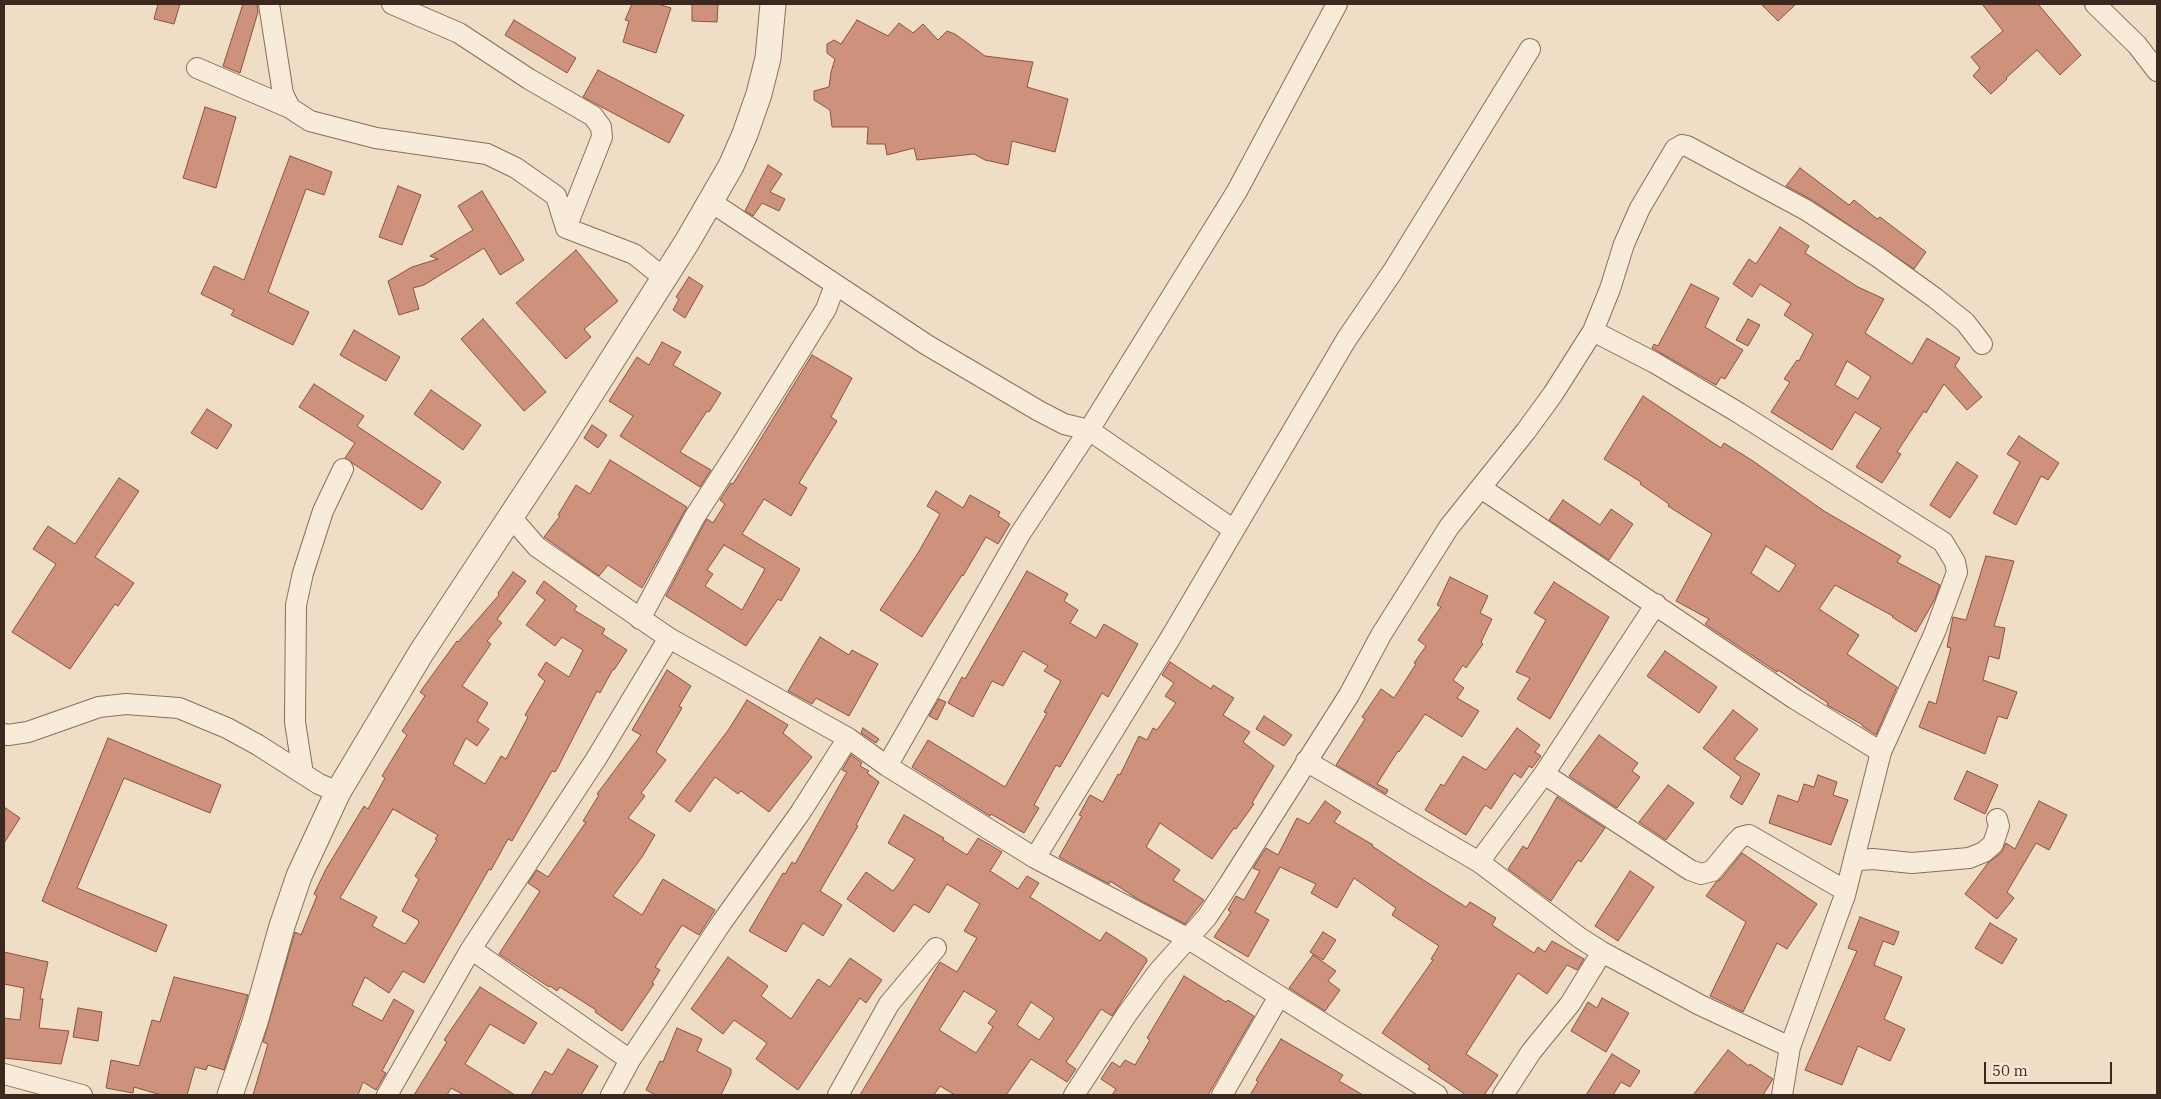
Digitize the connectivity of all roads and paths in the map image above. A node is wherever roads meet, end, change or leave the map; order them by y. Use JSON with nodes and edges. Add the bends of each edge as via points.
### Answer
{"nodes":[{"id":1,"x":269,"y":4,"type":"edge"},
{"id":2,"x":392,"y":4,"type":"edge"},
{"id":3,"x":773,"y":4,"type":"edge"},
{"id":4,"x":1337,"y":4,"type":"edge"},
{"id":5,"x":2095,"y":4,"type":"edge"},
{"id":6,"x":1530,"y":50,"type":"dead end"},
{"id":7,"x":197,"y":68,"type":"dead end"},
{"id":8,"x":2157,"y":71,"type":"edge"},
{"id":9,"x":290,"y":108,"type":"junction"},
{"id":10,"x":711,"y":202,"type":"junction"},
{"id":11,"x":566,"y":228,"type":"junction"},
{"id":12,"x":664,"y":278,"type":"junction"},
{"id":13,"x":835,"y":285,"type":"junction"},
{"id":14,"x":1592,"y":331,"type":"junction"},
{"id":15,"x":1982,"y":344,"type":"dead end"},
{"id":16,"x":1089,"y":430,"type":"junction"},
{"id":17,"x":342,"y":469,"type":"dead end"},
{"id":18,"x":1480,"y":488,"type":"junction"},
{"id":19,"x":510,"y":516,"type":"junction"},
{"id":20,"x":1234,"y":530,"type":"junction"},
{"id":21,"x":1656,"y":604,"type":"junction"},
{"id":22,"x":640,"y":618,"type":"junction"},
{"id":23,"x":669,"y":638,"type":"junction"},
{"id":24,"x":4,"y":734,"type":"edge"},
{"id":25,"x":848,"y":738,"type":"junction"},
{"id":26,"x":1881,"y":752,"type":"junction"},
{"id":27,"x":1306,"y":761,"type":"junction"},
{"id":28,"x":887,"y":766,"type":"junction"},
{"id":29,"x":303,"y":774,"type":"junction"},
{"id":30,"x":1544,"y":774,"type":"junction"},
{"id":31,"x":338,"y":792,"type":"junction"},
{"id":32,"x":1997,"y":819,"type":"dead end"},
{"id":33,"x":1035,"y":858,"type":"junction"},
{"id":34,"x":1479,"y":862,"type":"junction"},
{"id":35,"x":1853,"y":863,"type":"junction"},
{"id":36,"x":1846,"y":891,"type":"junction"},
{"id":37,"x":1186,"y":938,"type":"junction"},
{"id":38,"x":936,"y":948,"type":"dead end"},
{"id":39,"x":471,"y":949,"type":"junction"},
{"id":40,"x":1602,"y":952,"type":"junction"},
{"id":41,"x":1278,"y":998,"type":"junction"},
{"id":42,"x":1790,"y":1047,"type":"junction"},
{"id":43,"x":630,"y":1060,"type":"junction"},
{"id":44,"x":4,"y":1074,"type":"edge"},
{"id":45,"x":82,"y":1095,"type":"edge"},
{"id":46,"x":230,"y":1095,"type":"edge"},
{"id":47,"x":387,"y":1095,"type":"edge"},
{"id":48,"x":611,"y":1095,"type":"edge"},
{"id":49,"x":838,"y":1095,"type":"edge"},
{"id":50,"x":1074,"y":1095,"type":"edge"},
{"id":51,"x":1222,"y":1095,"type":"edge"},
{"id":52,"x":1437,"y":1095,"type":"edge"},
{"id":53,"x":1503,"y":1095,"type":"edge"},
{"id":54,"x":1782,"y":1095,"type":"edge"}],
"edges":[{"from":1,"to":9,"type":"street","via":[[283,94]]},
{"from":2,"to":11,"type":"street","via":[[459,33],[529,79],[594,116],[601,127],[602,137]]},
{"from":3,"to":10,"type":"street","via":[[768,58],[759,94],[731,166]]},
{"from":4,"to":16,"type":"street","via":[[1237,191]]},
{"from":5,"to":8,"type":"street","via":[[2137,45]]},
{"from":6,"to":20,"type":"street","via":[[1393,271],[1346,340]]},
{"from":7,"to":9,"type":"street"},
{"from":9,"to":11,"type":"street","via":[[310,121],[376,138],[487,154],[516,168],[556,196]]},
{"from":10,"to":12,"type":"street"},
{"from":10,"to":13,"type":"street"},
{"from":11,"to":12,"type":"street","via":[[634,254]]},
{"from":12,"to":19,"type":"street"},
{"from":13,"to":16,"type":"street","via":[[927,345],[1039,411],[1064,424]]},
{"from":13,"to":22,"type":"street","via":[[826,309],[694,518]]},
{"from":14,"to":15,"type":"street","via":[[1640,208],[1675,149],[1682,145],[1772,190],[1878,257],[1965,322]]},
{"from":14,"to":18,"type":"street","via":[[1548,402]]},
{"from":14,"to":26,"type":"street","via":[[1655,363],[1739,413],[1943,542],[1950,550],[1957,572]]},
{"from":16,"to":20,"type":"street"},
{"from":16,"to":28,"type":"street","via":[[1020,534]]},
{"from":17,"to":29,"type":"street","via":[[303,573],[296,606],[295,722]]},
{"from":18,"to":21,"type":"street"},
{"from":18,"to":27,"type":"street","via":[[1414,580],[1349,695]]},
{"from":19,"to":22,"type":"street","via":[[537,547]]},
{"from":19,"to":31,"type":"street","via":[[421,653]]},
{"from":20,"to":33,"type":"street"},
{"from":21,"to":26,"type":"street"},
{"from":21,"to":30,"type":"street"},
{"from":22,"to":23,"type":"street"},
{"from":23,"to":25,"type":"street"},
{"from":23,"to":39,"type":"street","via":[[596,759]]},
{"from":24,"to":29,"type":"street","via":[[28,732],[99,707],[121,704],[179,708],[227,728]]},
{"from":25,"to":28,"type":"street"},
{"from":25,"to":43,"type":"street"},
{"from":26,"to":35,"type":"street"},
{"from":27,"to":34,"type":"street"},
{"from":27,"to":37,"type":"street","via":[[1211,911]]},
{"from":28,"to":33,"type":"street"},
{"from":29,"to":31,"type":"street"},
{"from":30,"to":34,"type":"street"},
{"from":30,"to":36,"type":"street","via":[[1690,870],[1701,874],[1712,871],[1741,837],[1749,835]]},
{"from":31,"to":46,"type":"street","via":[[299,876]]},
{"from":32,"to":35,"type":"street","via":[[1999,826],[1993,844],[1969,858],[1912,863],[1873,858]]},
{"from":33,"to":37,"type":"street"},
{"from":34,"to":40,"type":"street"},
{"from":35,"to":36,"type":"street"},
{"from":36,"to":42,"type":"street"},
{"from":37,"to":41,"type":"street"},
{"from":37,"to":50,"type":"street","via":[[1128,1014]]},
{"from":38,"to":49,"type":"street","via":[[889,1004]]},
{"from":39,"to":43,"type":"street"},
{"from":39,"to":47,"type":"street"},
{"from":40,"to":42,"type":"street"},
{"from":40,"to":53,"type":"street","via":[[1570,1004],[1531,1052]]},
{"from":41,"to":51,"type":"street"},
{"from":41,"to":52,"type":"street"},
{"from":42,"to":54,"type":"street"},
{"from":43,"to":48,"type":"street"},
{"from":44,"to":45,"type":"street"}]}
